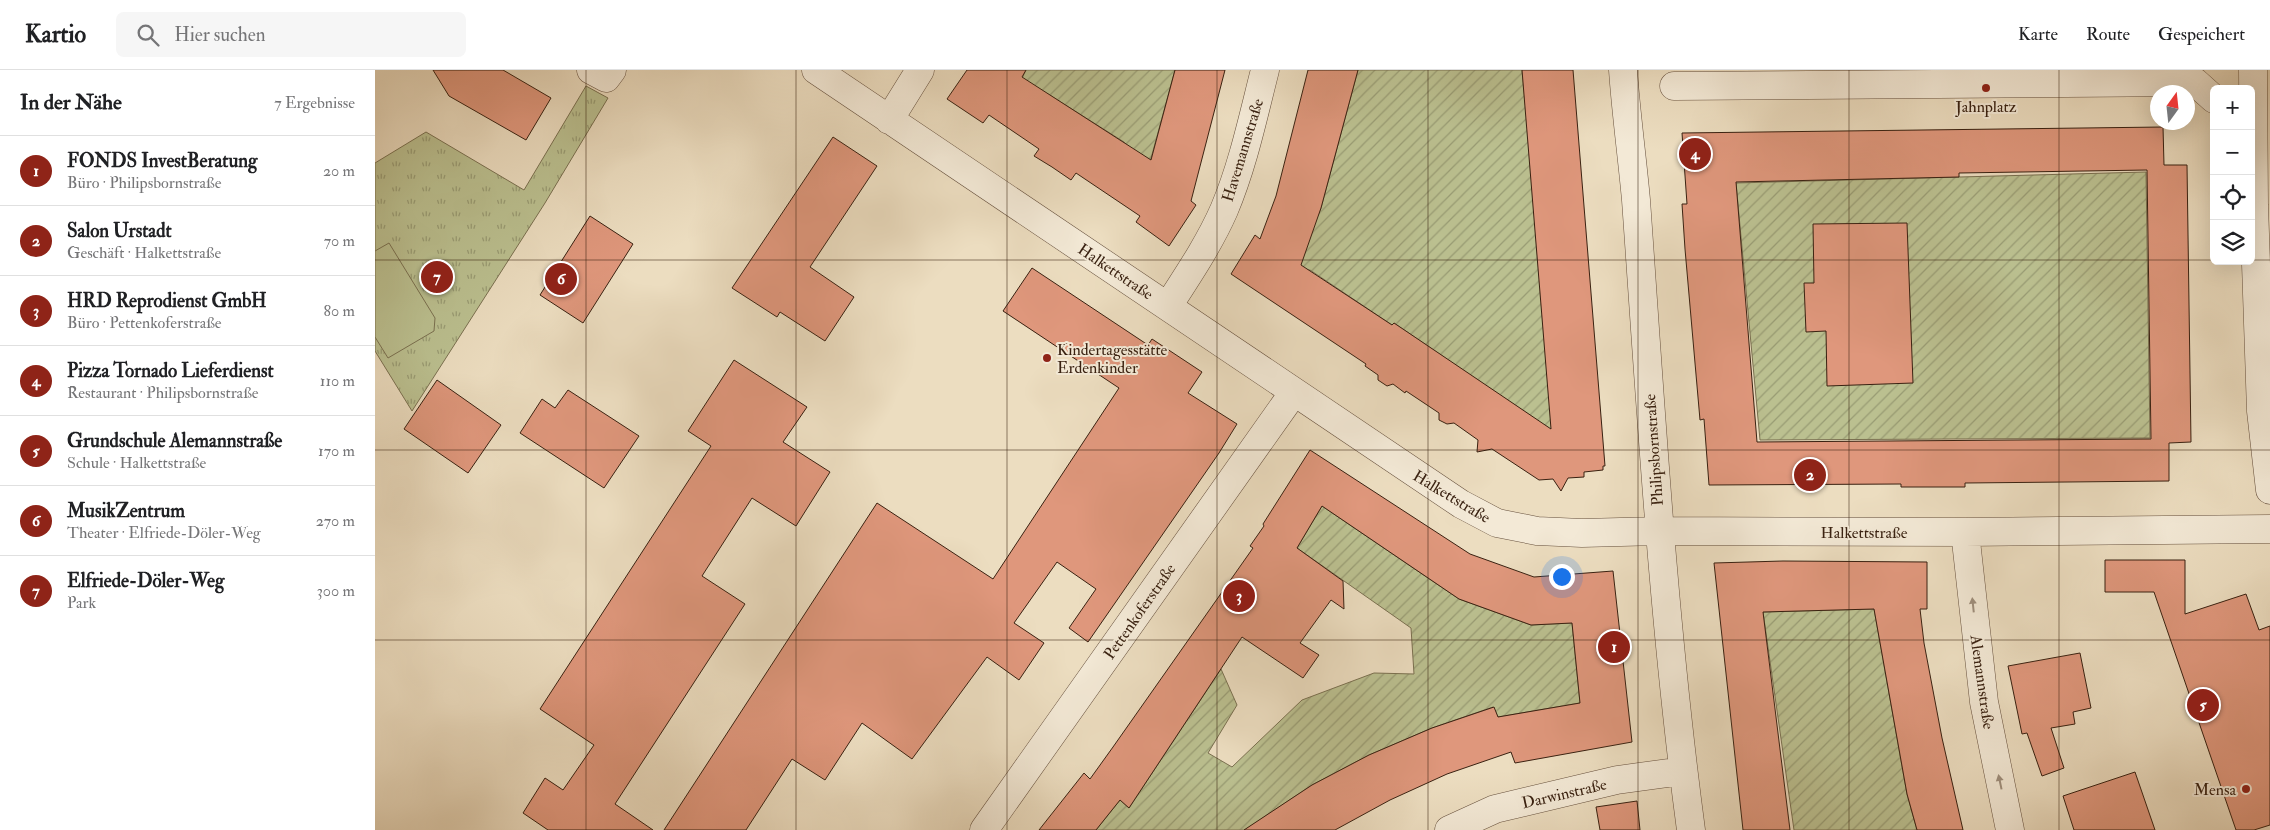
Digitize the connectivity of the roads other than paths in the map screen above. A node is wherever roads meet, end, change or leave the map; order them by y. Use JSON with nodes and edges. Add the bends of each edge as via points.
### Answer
{"nodes":[{"id":1,"x":816,"y":70,"type":"edge"},
{"id":2,"x":920,"y":70,"type":"edge"},
{"id":3,"x":1265,"y":70,"type":"edge"},
{"id":4,"x":1623,"y":70,"type":"edge"},
{"id":5,"x":2253,"y":70,"type":"edge"},
{"id":6,"x":2253,"y":85,"type":"edge"},
{"id":7,"x":1674,"y":86,"type":"dead end"},
{"id":8,"x":2210,"y":95,"type":"edge"},
{"id":9,"x":889,"y":120,"type":"junction"},
{"id":10,"x":2254,"y":130,"type":"edge"},
{"id":11,"x":2262,"y":204,"type":"edge"},
{"id":12,"x":1168,"y":306,"type":"junction"},
{"id":13,"x":1294,"y":392,"type":"junction"},
{"id":14,"x":2270,"y":490,"type":"edge"},
{"id":15,"x":2270,"y":529,"type":"edge"},
{"id":16,"x":1659,"y":531,"type":"junction"},
{"id":17,"x":1965,"y":532,"type":"junction"},
{"id":18,"x":1683,"y":770,"type":"junction"},
{"id":19,"x":983,"y":830,"type":"edge"},
{"id":20,"x":1449,"y":830,"type":"edge"},
{"id":21,"x":1691,"y":830,"type":"edge"},
{"id":22,"x":2010,"y":830,"type":"edge"}],
"edges":[{"from":1,"to":9,"type":"street","name":"Halkettstraße"},
{"from":2,"to":9,"type":"street"},
{"from":3,"to":12,"type":"street","name":"Havemannstraße","via":[[1237,175],[1223,211],[1205,248]]},
{"from":4,"to":16,"type":"street","name":"Philipsbornstraße"},
{"from":5,"to":6,"type":"street"},
{"from":7,"to":8,"type":"street","via":[[2195,82]]},
{"from":9,"to":12,"type":"street","name":"Halkettstraße"},
{"from":10,"to":11,"type":"street"},
{"from":11,"to":14,"type":"street","via":[[2261,411]]},
{"from":12,"to":13,"type":"street","name":"Halkettstraße"},
{"from":13,"to":16,"type":"street","name":"Halkettstraße","via":[[1461,504],[1497,523],[1537,531]]},
{"from":13,"to":19,"type":"street","name":"Pettenkoferstraße"},
{"from":15,"to":17,"type":"street","name":"Halkettstraße"},
{"from":16,"to":17,"type":"street","name":"Halkettstraße"},
{"from":16,"to":18,"type":"street","name":"Philipsbornstraße"},
{"from":22,"to":17,"type":"street","name":"Alemannstraße","one_way":true,"via":[[1984,702]]},
{"from":18,"to":20,"type":"street","name":"Darwinstraße","via":[[1617,780],[1495,808]]},
{"from":18,"to":21,"type":"street","name":"Philipsbornstraße"}]}
